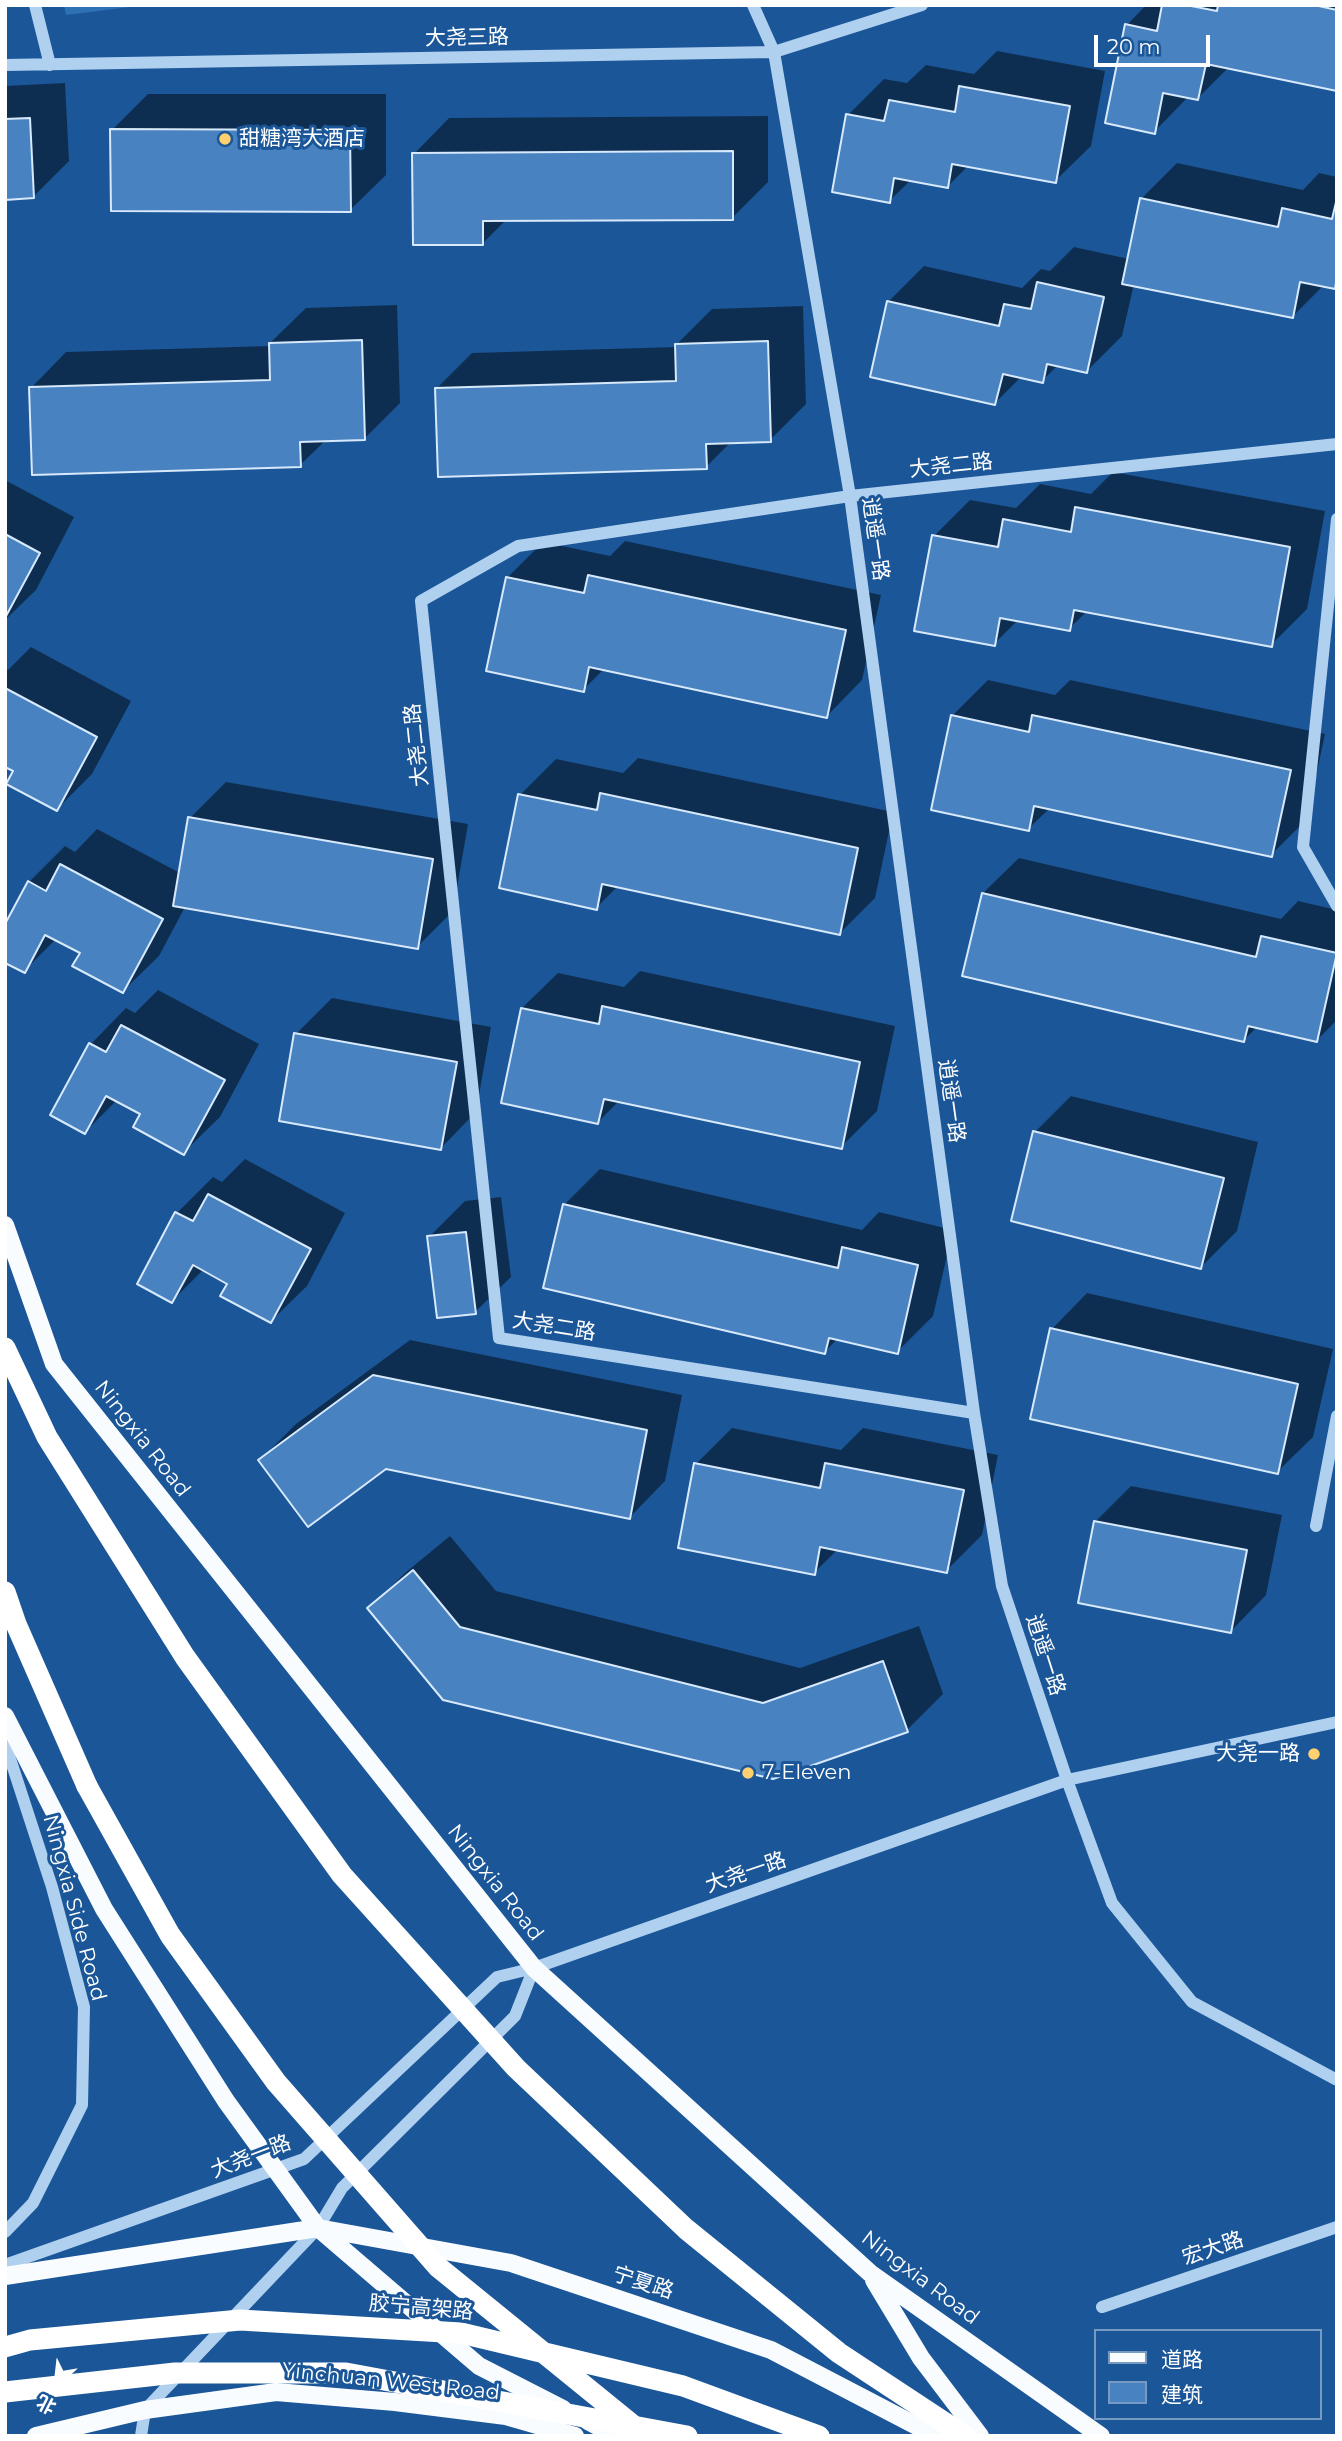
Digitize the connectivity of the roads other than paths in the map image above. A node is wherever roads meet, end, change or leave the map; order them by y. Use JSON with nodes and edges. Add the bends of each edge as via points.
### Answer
{"nodes":[{"id":1,"x":35,"y":5,"type":"edge"},
{"id":2,"x":753,"y":5,"type":"edge"},
{"id":3,"x":922,"y":5,"type":"edge"},
{"id":4,"x":774,"y":52,"type":"junction"},
{"id":5,"x":5,"y":65,"type":"edge"},
{"id":6,"x":50,"y":65,"type":"junction"},
{"id":7,"x":1337,"y":444,"type":"edge"},
{"id":8,"x":850,"y":496,"type":"junction"},
{"id":9,"x":1337,"y":519,"type":"edge"},
{"id":10,"x":1337,"y":906,"type":"edge"},
{"id":11,"x":5,"y":1225,"type":"edge"},
{"id":12,"x":5,"y":1348,"type":"edge"},
{"id":13,"x":974,"y":1413,"type":"junction"},
{"id":14,"x":1337,"y":1416,"type":"edge"},
{"id":15,"x":1316,"y":1526,"type":"dead end"},
{"id":16,"x":5,"y":1592,"type":"edge"},
{"id":17,"x":5,"y":1716,"type":"edge"},
{"id":18,"x":1337,"y":1723,"type":"edge"},
{"id":19,"x":5,"y":1743,"type":"edge"},
{"id":20,"x":1067,"y":1780,"type":"junction"},
{"id":21,"x":534,"y":1968,"type":"junction"},
{"id":22,"x":1337,"y":2080,"type":"edge"},
{"id":23,"x":276,"y":2170,"type":"junction"},
{"id":24,"x":1337,"y":2227,"type":"edge"},
{"id":25,"x":318,"y":2228,"type":"junction"},
{"id":26,"x":5,"y":2232,"type":"edge"},
{"id":27,"x":5,"y":2265,"type":"edge"},
{"id":28,"x":870,"y":2273,"type":"junction"},
{"id":29,"x":5,"y":2276,"type":"edge"},
{"id":30,"x":1102,"y":2307,"type":"dead end"},
{"id":31,"x":5,"y":2347,"type":"edge"},
{"id":32,"x":5,"y":2392,"type":"edge"},
{"id":33,"x":145,"y":2410,"type":"junction"},
{"id":34,"x":36,"y":2436,"type":"edge"},
{"id":35,"x":141,"y":2436,"type":"edge"},
{"id":36,"x":575,"y":2436,"type":"edge"},
{"id":37,"x":616,"y":2436,"type":"edge"},
{"id":38,"x":646,"y":2436,"type":"edge"},
{"id":39,"x":687,"y":2436,"type":"edge"},
{"id":40,"x":819,"y":2436,"type":"edge"},
{"id":41,"x":936,"y":2436,"type":"edge"},
{"id":42,"x":965,"y":2436,"type":"edge"},
{"id":43,"x":980,"y":2436,"type":"edge"},
{"id":44,"x":1101,"y":2436,"type":"edge"}],
"edges":[{"from":1,"to":6,"type":"street"},
{"from":2,"to":4,"type":"street","name":"逍遥一路"},
{"from":3,"to":4,"type":"street","name":"大尧三路"},
{"from":4,"to":6,"type":"street","name":"大尧三路"},
{"from":4,"to":8,"type":"street","name":"逍遥一路"},
{"from":5,"to":6,"type":"street","name":"大尧三路"},
{"from":7,"to":8,"type":"street","name":"大尧二路"},
{"from":8,"to":13,"type":"street","name":"逍遥一路"},
{"from":8,"to":13,"type":"street","name":"大尧二路","via":[[518,546],[421,601],[499,1338]]},
{"from":9,"to":10,"type":"street","via":[[1303,847]]},
{"from":11,"to":21,"type":"main road","name":"Ningxia Road","via":[[54,1364]]},
{"from":12,"to":42,"type":"highway","bridge":true,"via":[[47,1437],[185,1657],[342,1875],[516,2068],[686,2229],[839,2353]]},
{"from":13,"to":20,"type":"street","name":"逍遥一路","via":[[1002,1586]]},
{"from":14,"to":15,"type":"street"},
{"from":16,"to":38,"type":"highway","bridge":true,"via":[[88,1786],[170,1935],[276,2082],[438,2267]]},
{"from":17,"to":23,"type":"main road","via":[[104,1909],[226,2101]]},
{"from":18,"to":20,"type":"street","name":"大尧一路"},
{"from":19,"to":26,"type":"street","name":"Ningxia Side Road","via":[[52,1887],[84,2007],[82,2105],[33,2203]]},
{"from":20,"to":21,"type":"street","name":"大尧一路"},
{"from":20,"to":22,"type":"street","name":"逍遥一路","via":[[1112,1903],[1192,2002]]},
{"from":21,"to":23,"type":"street","name":"大尧一路","via":[[497,1977],[304,2159]]},
{"from":21,"to":25,"type":"street","via":[[515,2016],[342,2188]]},
{"from":21,"to":28,"type":"main road","name":"Ningxia Road"},
{"from":23,"to":25,"type":"main road"},
{"from":23,"to":27,"type":"street","name":"大尧一路"},
{"from":24,"to":30,"type":"street","name":"宏大路"},
{"from":25,"to":29,"type":"main road"},
{"from":25,"to":33,"type":"street"},
{"from":25,"to":37,"type":"main road","via":[[480,2366]]},
{"from":25,"to":41,"type":"main road","name":"宁夏路","via":[[511,2263],[771,2350]]},
{"from":28,"to":43,"type":"main road","via":[[921,2358]]},
{"from":28,"to":44,"type":"main road","name":"Ningxia Road"},
{"from":31,"to":40,"type":"highway","name":"胶宁高架路","bridge":true,"via":[[30,2340],[240,2320],[461,2333],[683,2386]]},
{"from":32,"to":39,"type":"highway","bridge":true,"via":[[175,2373],[346,2373]]},
{"from":33,"to":34,"type":"main road","name":"Yinchuan West Road"},
{"from":33,"to":35,"type":"street"},
{"from":33,"to":36,"type":"main road","name":"Yinchuan West Road","via":[[276,2392],[506,2416]]}]}
